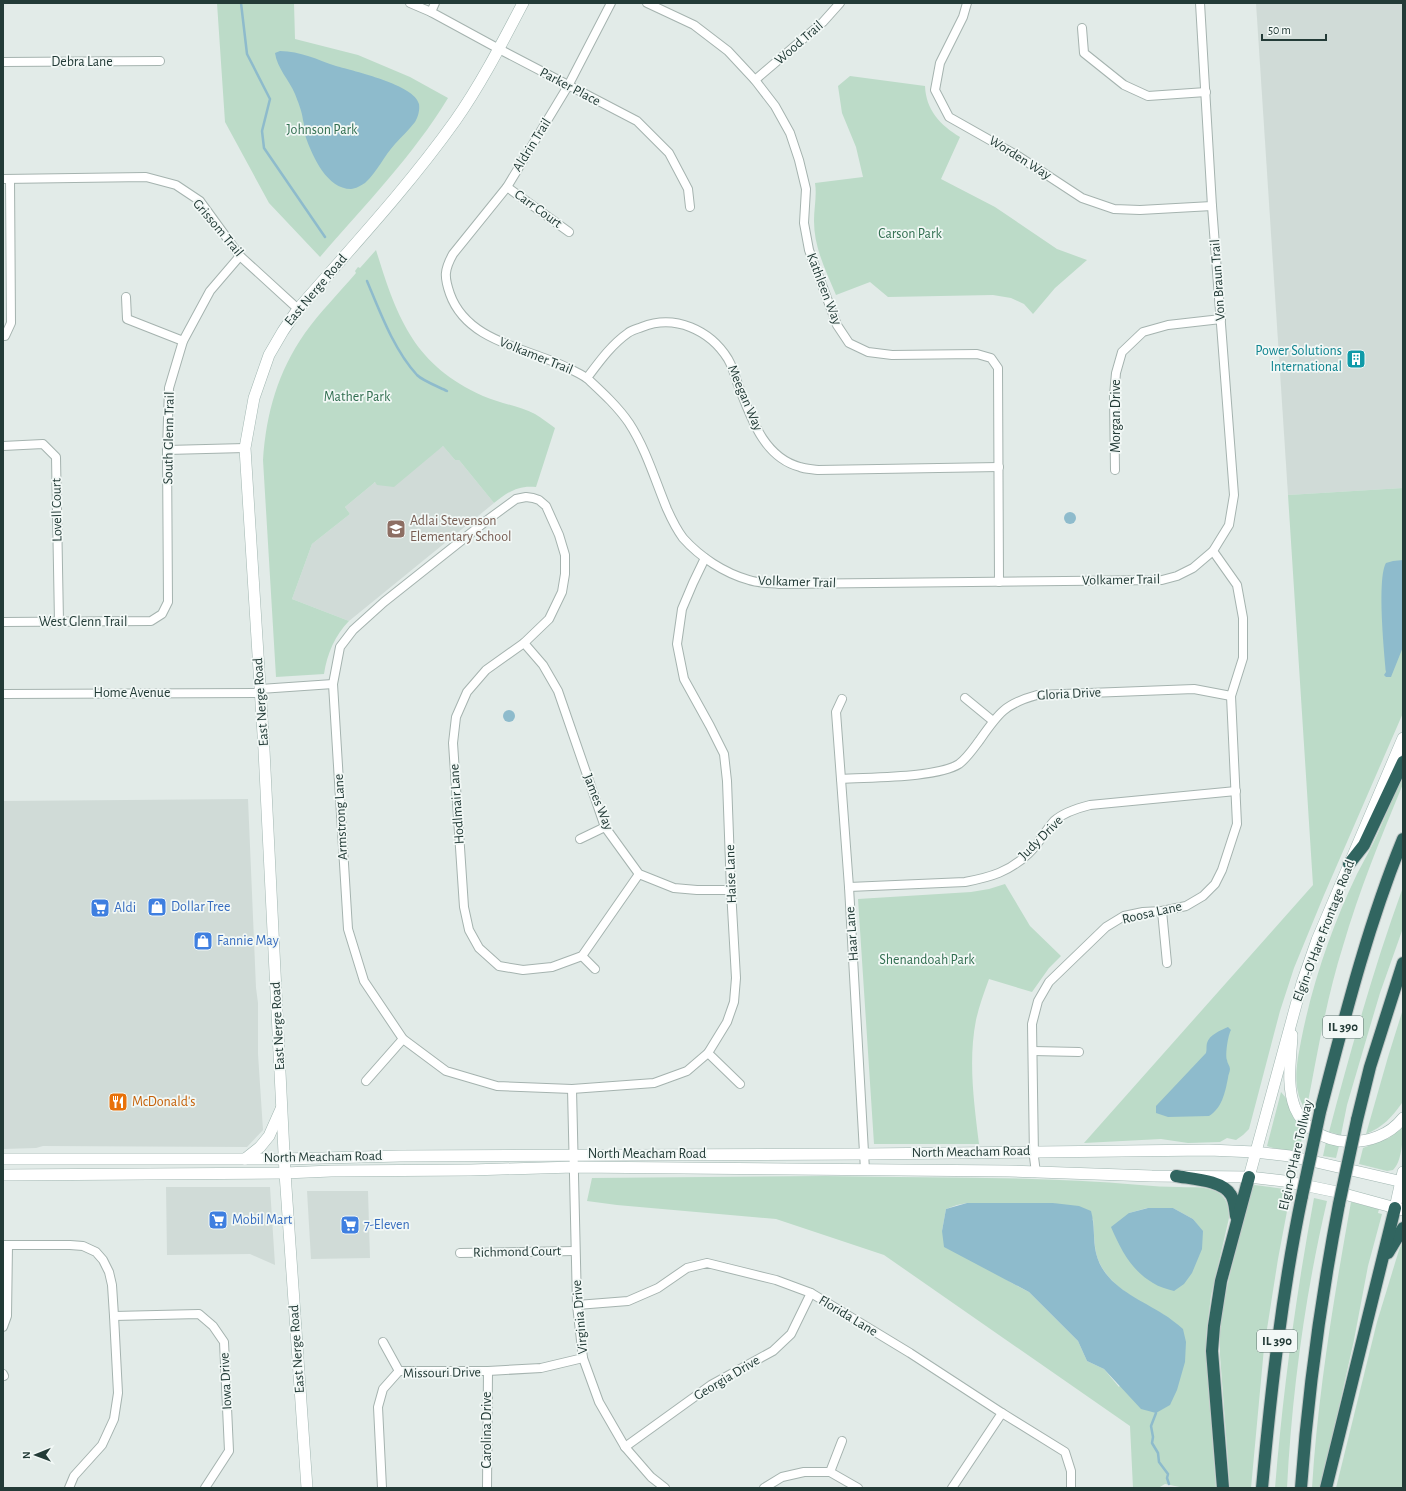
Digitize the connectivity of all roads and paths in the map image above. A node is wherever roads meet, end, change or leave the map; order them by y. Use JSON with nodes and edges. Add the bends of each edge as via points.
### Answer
{"nodes":[{"id":1,"x":410,"y":3,"type":"edge"},
{"id":2,"x":436,"y":3,"type":"edge"},
{"id":3,"x":523,"y":3,"type":"edge"},
{"id":4,"x":611,"y":3,"type":"edge"},
{"id":5,"x":648,"y":3,"type":"edge"},
{"id":6,"x":840,"y":3,"type":"edge"},
{"id":7,"x":967,"y":3,"type":"edge"},
{"id":8,"x":1200,"y":3,"type":"edge"},
{"id":9,"x":431,"y":12,"type":"junction"},
{"id":10,"x":1082,"y":28,"type":"dead end"},
{"id":11,"x":499,"y":49,"type":"junction"},
{"id":12,"x":160,"y":61,"type":"dead end"},
{"id":13,"x":3,"y":62,"type":"edge"},
{"id":14,"x":756,"y":80,"type":"junction"},
{"id":15,"x":568,"y":86,"type":"junction"},
{"id":16,"x":1206,"y":92,"type":"junction"},
{"id":17,"x":7,"y":179,"type":"edge"},
{"id":18,"x":507,"y":187,"type":"junction"},
{"id":19,"x":1212,"y":206,"type":"junction"},
{"id":20,"x":690,"y":207,"type":"dead end"},
{"id":21,"x":569,"y":232,"type":"dead end"},
{"id":22,"x":240,"y":256,"type":"junction"},
{"id":23,"x":446,"y":281,"type":"joint"},
{"id":24,"x":126,"y":297,"type":"dead end"},
{"id":25,"x":298,"y":309,"type":"junction"},
{"id":26,"x":1221,"y":319,"type":"junction"},
{"id":27,"x":3,"y":336,"type":"edge"},
{"id":28,"x":183,"y":341,"type":"junction"},
{"id":29,"x":587,"y":378,"type":"junction"},
{"id":30,"x":3,"y":446,"type":"edge"},
{"id":31,"x":245,"y":448,"type":"junction"},
{"id":32,"x":167,"y":450,"type":"junction"},
{"id":33,"x":999,"y":467,"type":"junction"},
{"id":34,"x":1115,"y":470,"type":"dead end"},
{"id":35,"x":533,"y":498,"type":"joint"},
{"id":36,"x":1213,"y":552,"type":"junction"},
{"id":37,"x":705,"y":558,"type":"junction"},
{"id":38,"x":999,"y":582,"type":"junction"},
{"id":39,"x":162,"y":614,"type":"joint"},
{"id":40,"x":3,"y":622,"type":"edge"},
{"id":41,"x":59,"y":622,"type":"junction"},
{"id":42,"x":524,"y":643,"type":"junction"},
{"id":43,"x":333,"y":684,"type":"junction"},
{"id":44,"x":260,"y":691,"type":"junction"},
{"id":45,"x":3,"y":694,"type":"edge"},
{"id":46,"x":1231,"y":696,"type":"junction"},
{"id":47,"x":965,"y":698,"type":"dead end"},
{"id":48,"x":842,"y":699,"type":"dead end"},
{"id":49,"x":993,"y":721,"type":"junction"},
{"id":50,"x":1403,"y":738,"type":"edge"},
{"id":51,"x":1403,"y":762,"type":"edge"},
{"id":52,"x":841,"y":779,"type":"junction"},
{"id":53,"x":1236,"y":791,"type":"junction"},
{"id":54,"x":605,"y":827,"type":"junction"},
{"id":55,"x":580,"y":839,"type":"dead end"},
{"id":56,"x":1403,"y":839,"type":"edge"},
{"id":57,"x":1349,"y":864,"type":"junction"},
{"id":58,"x":639,"y":874,"type":"junction"},
{"id":59,"x":849,"y":887,"type":"junction"},
{"id":60,"x":731,"y":890,"type":"junction"},
{"id":61,"x":1162,"y":911,"type":"junction"},
{"id":62,"x":582,"y":956,"type":"junction"},
{"id":63,"x":1167,"y":963,"type":"dead end"},
{"id":64,"x":1403,"y":963,"type":"edge"},
{"id":65,"x":595,"y":969,"type":"dead end"},
{"id":66,"x":1292,"y":1016,"type":"junction"},
{"id":67,"x":403,"y":1040,"type":"junction"},
{"id":68,"x":1033,"y":1051,"type":"junction"},
{"id":69,"x":1079,"y":1052,"type":"dead end"},
{"id":70,"x":708,"y":1053,"type":"junction"},
{"id":71,"x":366,"y":1081,"type":"dead end"},
{"id":72,"x":740,"y":1084,"type":"dead end"},
{"id":73,"x":572,"y":1089,"type":"junction"},
{"id":74,"x":282,"y":1107,"type":"junction"},
{"id":75,"x":1403,"y":1118,"type":"edge"},
{"id":76,"x":1034,"y":1152,"type":"junction"},
{"id":77,"x":1255,"y":1152,"type":"junction"},
{"id":78,"x":573,"y":1154,"type":"junction"},
{"id":79,"x":864,"y":1154,"type":"junction"},
{"id":80,"x":3,"y":1159,"type":"edge"},
{"id":81,"x":245,"y":1159,"type":"junction"},
{"id":82,"x":284,"y":1159,"type":"junction"},
{"id":83,"x":574,"y":1167,"type":"junction"},
{"id":84,"x":865,"y":1170,"type":"junction"},
{"id":85,"x":285,"y":1173,"type":"junction"},
{"id":86,"x":1036,"y":1173,"type":"junction"},
{"id":87,"x":3,"y":1175,"type":"edge"},
{"id":88,"x":1176,"y":1176,"type":"junction"},
{"id":89,"x":1249,"y":1177,"type":"junction"},
{"id":90,"x":1402,"y":1178,"type":"edge"},
{"id":91,"x":1399,"y":1209,"type":"edge"},
{"id":92,"x":1237,"y":1222,"type":"junction"},
{"id":93,"x":1403,"y":1228,"type":"edge"},
{"id":94,"x":5,"y":1245,"type":"edge"},
{"id":95,"x":575,"y":1251,"type":"junction"},
{"id":96,"x":460,"y":1253,"type":"dead end"},
{"id":97,"x":1381,"y":1266,"type":"junction"},
{"id":98,"x":811,"y":1293,"type":"junction"},
{"id":99,"x":577,"y":1305,"type":"junction"},
{"id":100,"x":114,"y":1316,"type":"junction"},
{"id":101,"x":3,"y":1327,"type":"edge"},
{"id":102,"x":383,"y":1342,"type":"dead end"},
{"id":103,"x":582,"y":1358,"type":"junction"},
{"id":104,"x":399,"y":1371,"type":"junction"},
{"id":105,"x":488,"y":1371,"type":"junction"},
{"id":106,"x":1002,"y":1413,"type":"junction"},
{"id":107,"x":842,"y":1441,"type":"dead end"},
{"id":108,"x":625,"y":1447,"type":"junction"},
{"id":109,"x":830,"y":1472,"type":"junction"},
{"id":110,"x":69,"y":1488,"type":"edge"},
{"id":111,"x":205,"y":1488,"type":"edge"},
{"id":112,"x":307,"y":1488,"type":"edge"},
{"id":113,"x":382,"y":1488,"type":"edge"},
{"id":114,"x":487,"y":1488,"type":"edge"},
{"id":115,"x":665,"y":1488,"type":"edge"},
{"id":116,"x":764,"y":1488,"type":"edge"},
{"id":117,"x":858,"y":1488,"type":"edge"},
{"id":118,"x":952,"y":1488,"type":"edge"},
{"id":119,"x":1071,"y":1488,"type":"edge"},
{"id":120,"x":1223,"y":1488,"type":"edge"},
{"id":121,"x":1262,"y":1488,"type":"edge"},
{"id":122,"x":1301,"y":1488,"type":"edge"},
{"id":123,"x":1326,"y":1488,"type":"edge"}],
"edges":[{"from":1,"to":9,"type":"street","name":"Parker Place"},
{"from":2,"to":9,"type":"street"},
{"from":3,"to":11,"type":"main road","name":"East Nerge Road"},
{"from":4,"to":15,"type":"street","name":"Aldrin Trail"},
{"from":5,"to":14,"type":"street","name":"Kathleen Way","via":[[694,25],[728,51]]},
{"from":6,"to":14,"type":"street","name":"Wood Trail","via":[[823,22]]},
{"from":7,"to":19,"type":"street","name":"Worden Way","via":[[963,17],[940,63],[935,90],[949,117],[1018,156],[1082,198],[1114,209]]},
{"from":8,"to":16,"type":"street","name":"Von Braun Trail"},
{"from":9,"to":11,"type":"street","name":"Parker Place"},
{"from":10,"to":16,"type":"street","via":[[1084,53],[1124,85],[1148,96]]},
{"from":11,"to":15,"type":"street","name":"Parker Place"},
{"from":11,"to":25,"type":"main road","name":"East Nerge Road","via":[[464,107],[413,178]]},
{"from":12,"to":13,"type":"street","name":"Debra Lane"},
{"from":14,"to":33,"type":"street","name":"Kathleen Way","via":[[790,133],[800,160],[806,188],[804,223],[809,250],[837,325],[850,343],[868,352],[892,356],[977,354],[991,358],[998,368]]},
{"from":15,"to":18,"type":"street","name":"Aldrin Trail"},
{"from":15,"to":20,"type":"street","name":"Parker Place","via":[[637,121],[670,153],[688,189]]},
{"from":16,"to":19,"type":"street","name":"Von Braun Trail"},
{"from":17,"to":22,"type":"street","name":"Grissom Trail","via":[[146,177],[176,185],[200,201]]},
{"from":17,"to":27,"type":"street","via":[[11,323]]},
{"from":18,"to":21,"type":"street","name":"Carr Court"},
{"from":18,"to":23,"type":"street","name":"Aldrin Trail","via":[[453,254],[446,266]]},
{"from":19,"to":26,"type":"street","name":"Von Braun Trail"},
{"from":22,"to":25,"type":"street","name":"Grissom Trail"},
{"from":22,"to":28,"type":"street","name":"South Glenn Trail","via":[[210,291]]},
{"from":23,"to":29,"type":"street","name":"Volkamer Trail","via":[[453,300],[467,320],[489,337],[562,365]]},
{"from":24,"to":28,"type":"street","via":[[126,319]]},
{"from":25,"to":31,"type":"main road","name":"East Nerge Road","via":[[270,355],[254,398]]},
{"from":26,"to":34,"type":"street","name":"Morgan Drive","via":[[1168,325],[1143,332],[1122,352],[1116,373],[1114,395]]},
{"from":26,"to":36,"type":"street","name":"Von Braun Trail","via":[[1234,495],[1229,525]]},
{"from":28,"to":32,"type":"street","name":"South Glenn Trail","via":[[169,388]]},
{"from":29,"to":33,"type":"street","name":"Meegan Way","via":[[612,347],[629,332],[651,324],[672,322],[693,328],[713,339],[729,360],[756,428],[767,445],[781,459],[799,467],[818,470]]},
{"from":29,"to":37,"type":"street","name":"Volkamer Trail","via":[[610,399],[629,423],[682,537]]},
{"from":30,"to":41,"type":"street","name":"Lovell Court","via":[[43,444],[56,458]]},
{"from":31,"to":32,"type":"street"},
{"from":31,"to":44,"type":"main road","name":"East Nerge Road"},
{"from":32,"to":39,"type":"street","name":"South Glenn Trail","via":[[168,602]]},
{"from":33,"to":38,"type":"street","name":"Kathleen Way"},
{"from":35,"to":42,"type":"street","name":"Hodlmair Lane","via":[[546,506],[559,535],[565,555],[565,574],[562,592],[549,619]]},
{"from":35,"to":43,"type":"street","name":"Armstrong Lane","via":[[516,499],[384,602],[353,630],[340,647]]},
{"from":36,"to":38,"type":"street","name":"Volkamer Trail","via":[[1193,568],[1162,580]]},
{"from":36,"to":46,"type":"street","name":"Roosa Lane","via":[[1237,584],[1243,618],[1243,658]]},
{"from":37,"to":38,"type":"street","name":"Volkamer Trail","via":[[737,576],[779,584]]},
{"from":37,"to":60,"type":"street","name":"Haise Lane","via":[[682,609],[677,644],[684,679],[724,754]]},
{"from":39,"to":41,"type":"street","name":"West Glenn Trail","via":[[151,621]]},
{"from":40,"to":41,"type":"street","name":"West Glenn Trail"},
{"from":42,"to":54,"type":"street","name":"James Way","via":[[543,666],[558,691]]},
{"from":42,"to":62,"type":"street","name":"Hodlmair Lane","via":[[486,670],[467,692],[456,717],[453,743],[464,906],[469,930],[479,948],[499,966],[523,970],[552,967]]},
{"from":43,"to":44,"type":"street","name":"Home Avenue"},
{"from":43,"to":67,"type":"street","name":"Armstrong Lane","via":[[348,929],[364,981]]},
{"from":44,"to":45,"type":"street","name":"Home Avenue"},
{"from":44,"to":74,"type":"main road","name":"East Nerge Road"},
{"from":46,"to":49,"type":"street","name":"Gloria Drive","via":[[1194,689],[1037,694],[1007,707]]},
{"from":46,"to":53,"type":"street","name":"Roosa Lane"},
{"from":47,"to":49,"type":"street"},
{"from":48,"to":52,"type":"street","name":"Haar Lane","via":[[836,712]]},
{"from":49,"to":52,"type":"street","name":"Gloria Drive","via":[[972,751],[958,764],[933,773]]},
{"from":50,"to":57,"type":"main road","name":"Elgin-O'Hare Frontage Road"},
{"from":51,"to":57,"type":"highway","via":[[1364,845]]},
{"from":52,"to":59,"type":"street","name":"Haar Lane"},
{"from":53,"to":59,"type":"street","name":"Judy Drive","via":[[1090,805],[1070,811],[1054,821],[1029,853],[1002,873],[982,879]]},
{"from":53,"to":61,"type":"street","name":"Roosa Lane","via":[[1237,824],[1215,884],[1203,896],[1186,906]]},
{"from":54,"to":55,"type":"street"},
{"from":54,"to":58,"type":"street","name":"James Way"},
{"from":56,"to":121,"type":"highway","name":"Elgin-O'Hare Tollway","number":"IL 390","bridge":true,"via":[[1366,941],[1320,1112],[1278,1331]]},
{"from":57,"to":66,"type":"main road","name":"Elgin-O'Hare Frontage Road","via":[[1317,940]]},
{"from":58,"to":60,"type":"street","via":[[674,888]]},
{"from":58,"to":62,"type":"street"},
{"from":59,"to":79,"type":"street","name":"Haar Lane"},
{"from":60,"to":70,"type":"street","name":"Haise Lane","via":[[736,978],[734,1002],[727,1022]]},
{"from":61,"to":63,"type":"street"},
{"from":61,"to":68,"type":"street","name":"Roosa Lane","via":[[1124,916],[1106,927],[1049,982],[1038,1001],[1032,1024]]},
{"from":62,"to":65,"type":"street"},
{"from":64,"to":122,"type":"highway","number":"IL 390","bridge":true,"via":[[1370,1067],[1339,1204],[1318,1324]]},
{"from":66,"to":75,"type":"main road","via":[[1290,1094],[1296,1109],[1311,1128],[1335,1140],[1361,1142],[1387,1132]]},
{"from":66,"to":77,"type":"main road","name":"Elgin-O'Hare Frontage Road"},
{"from":67,"to":71,"type":"street"},
{"from":67,"to":73,"type":"street","name":"Armstrong Lane","via":[[446,1071],[497,1086]]},
{"from":68,"to":69,"type":"street"},
{"from":68,"to":76,"type":"street","name":"Roosa Lane"},
{"from":70,"to":72,"type":"street"},
{"from":70,"to":73,"type":"street","name":"Haise Lane","via":[[687,1071],[654,1083]]},
{"from":73,"to":78,"type":"street","name":"Virginia Drive"},
{"from":74,"to":81,"type":"main road","via":[[269,1136]]},
{"from":74,"to":82,"type":"main road","name":"East Nerge Road"},
{"from":76,"to":77,"type":"main road","name":"North Meacham Road"},
{"from":76,"to":79,"type":"main road","name":"North Meacham Road"},
{"from":76,"to":86,"type":"street","name":"Roosa Lane"},
{"from":77,"to":89,"type":"main road","name":"Elgin-O'Hare Frontage Road"},
{"from":77,"to":90,"type":"main road","name":"North Meacham Road","via":[[1290,1156]]},
{"from":78,"to":79,"type":"main road","name":"North Meacham Road"},
{"from":78,"to":82,"type":"main road","name":"North Meacham Road"},
{"from":78,"to":83,"type":"street","name":"Virginia Drive"},
{"from":79,"to":84,"type":"street","name":"Haar Lane"},
{"from":80,"to":81,"type":"main road","name":"North Meacham Road"},
{"from":81,"to":82,"type":"main road","name":"North Meacham Road"},
{"from":82,"to":85,"type":"main road","name":"East Nerge Road"},
{"from":83,"to":84,"type":"main road","name":"North Meacham Road"},
{"from":83,"to":85,"type":"main road","name":"North Meacham Road"},
{"from":83,"to":95,"type":"street","name":"Virginia Drive"},
{"from":84,"to":86,"type":"main road","name":"North Meacham Road"},
{"from":85,"to":87,"type":"main road","name":"North Meacham Road"},
{"from":85,"to":112,"type":"main road","name":"East Nerge Road"},
{"from":86,"to":88,"type":"main road","name":"North Meacham Road"},
{"from":88,"to":89,"type":"main road","name":"North Meacham Road"},
{"from":88,"to":92,"type":"highway","via":[[1224,1187],[1232,1195]]},
{"from":89,"to":91,"type":"main road","name":"North Meacham Road","via":[[1337,1192]]},
{"from":89,"to":92,"type":"highway"},
{"from":90,"to":91,"type":"main road"},
{"from":91,"to":97,"type":"highway"},
{"from":92,"to":120,"type":"highway","via":[[1221,1281],[1212,1351]]},
{"from":93,"to":97,"type":"highway"},
{"from":94,"to":100,"type":"street","via":[[70,1245],[83,1246],[96,1252],[104,1260],[109,1272]]},
{"from":94,"to":101,"type":"street","via":[[7,1316]]},
{"from":95,"to":96,"type":"street","name":"Richmond Court"},
{"from":95,"to":99,"type":"street","name":"Virginia Drive"},
{"from":97,"to":123,"type":"highway"},
{"from":98,"to":99,"type":"street","name":"Florida Lane","via":[[776,1280],[707,1263],[687,1268],[658,1288],[628,1301]]},
{"from":98,"to":106,"type":"street","name":"Florida Lane"},
{"from":98,"to":108,"type":"street","name":"Georgia Drive","via":[[791,1334],[773,1351],[711,1385]]},
{"from":99,"to":103,"type":"street","name":"Virginia Drive"},
{"from":100,"to":110,"type":"street","via":[[118,1393],[114,1419],[102,1445],[74,1476]]},
{"from":100,"to":111,"type":"street","name":"Iowa Drive","via":[[199,1314],[213,1326],[224,1342],[229,1451]]},
{"from":102,"to":104,"type":"street"},
{"from":103,"to":105,"type":"street","name":"Missouri Drive","via":[[541,1368]]},
{"from":103,"to":108,"type":"street","name":"Virginia Drive","via":[[599,1402]]},
{"from":104,"to":105,"type":"street","name":"Missouri Drive"},
{"from":104,"to":113,"type":"street","name":"Missouri Drive","via":[[383,1389],[378,1407]]},
{"from":105,"to":114,"type":"street","name":"Carolina Drive"},
{"from":106,"to":118,"type":"street"},
{"from":106,"to":119,"type":"street","name":"Florida Lane","via":[[1065,1452],[1071,1471]]},
{"from":107,"to":109,"type":"street"},
{"from":108,"to":115,"type":"street","name":"Virginia Drive","via":[[651,1477]]},
{"from":109,"to":116,"type":"street","via":[[804,1472],[782,1477]]},
{"from":109,"to":117,"type":"street"}]}
